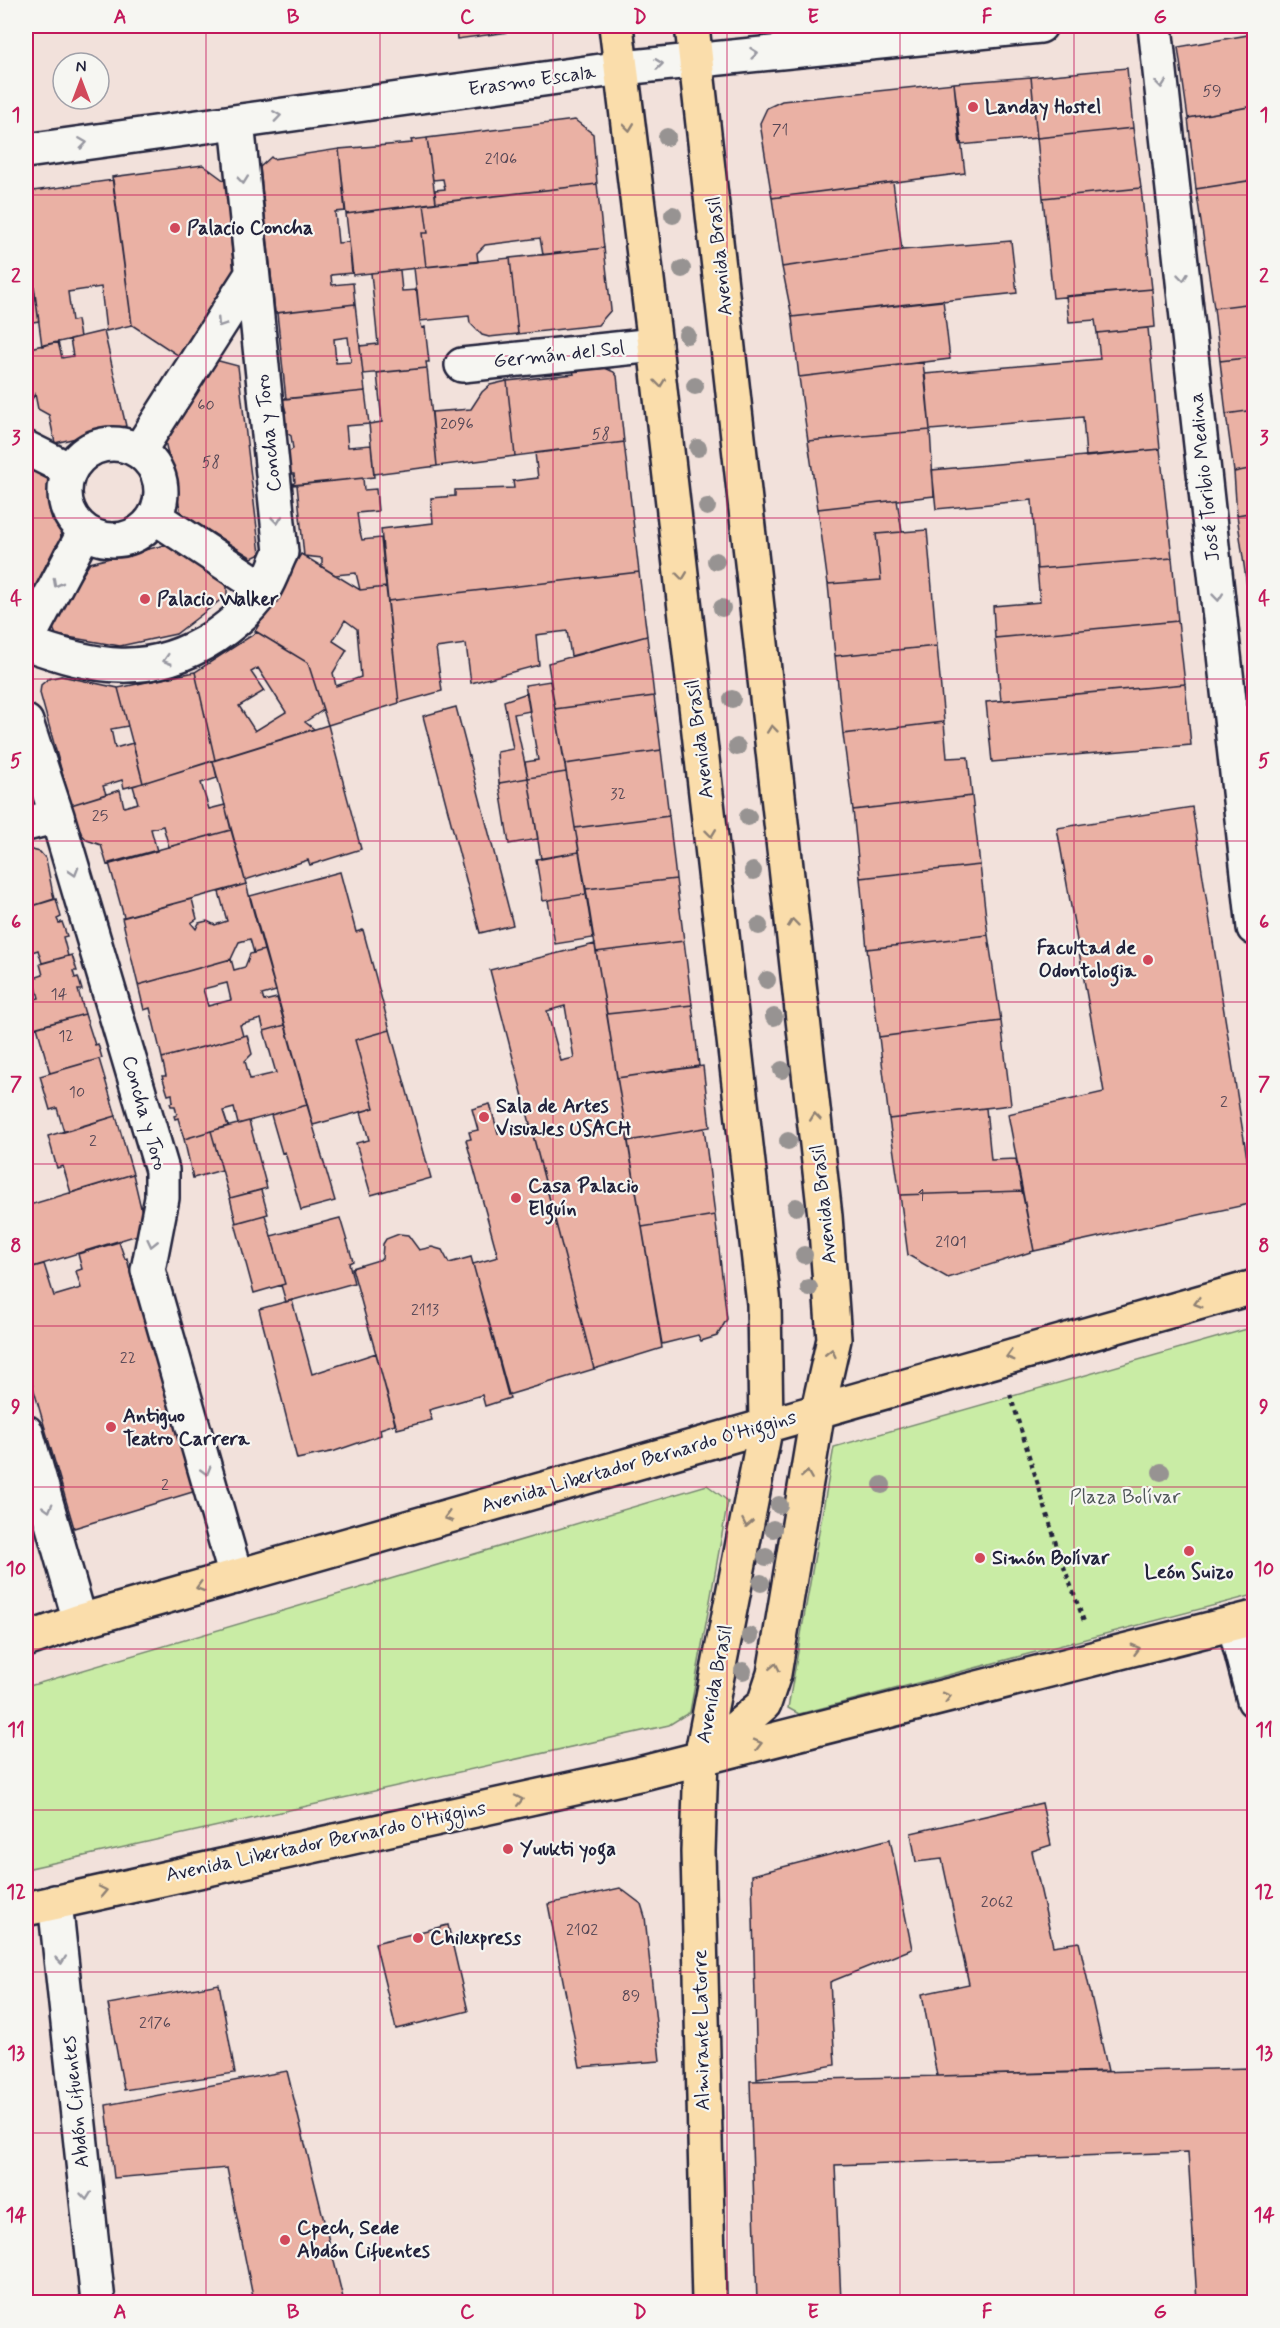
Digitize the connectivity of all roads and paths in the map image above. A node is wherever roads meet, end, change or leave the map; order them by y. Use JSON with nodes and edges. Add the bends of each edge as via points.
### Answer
{"nodes":[{"id":1,"x":616,"y":26,"type":"edge"},
{"id":2,"x":692,"y":26,"type":"edge"},
{"id":3,"x":1040,"y":26,"type":"edge"},
{"id":4,"x":1155,"y":26,"type":"edge"},
{"id":5,"x":696,"y":59,"type":"junction"},
{"id":6,"x":622,"y":68,"type":"junction"},
{"id":7,"x":237,"y":122,"type":"junction"},
{"id":8,"x":26,"y":152,"type":"edge"},
{"id":9,"x":252,"y":274,"type":"junction"},
{"id":10,"x":655,"y":345,"type":"junction"},
{"id":11,"x":462,"y":365,"type":"dead end"},
{"id":12,"x":26,"y":448,"type":"edge"},
{"id":13,"x":139,"y":451,"type":"junction"},
{"id":14,"x":70,"y":470,"type":"junction"},
{"id":15,"x":155,"y":517,"type":"junction"},
{"id":16,"x":85,"y":531,"type":"junction"},
{"id":17,"x":264,"y":589,"type":"junction"},
{"id":18,"x":26,"y":642,"type":"edge"},
{"id":19,"x":26,"y":722,"type":"edge"},
{"id":20,"x":57,"y":816,"type":"junction"},
{"id":21,"x":26,"y":824,"type":"edge"},
{"id":22,"x":1254,"y":928,"type":"edge"},
{"id":23,"x":1254,"y":1287,"type":"edge"},
{"id":24,"x":999,"y":1359,"type":"junction"},
{"id":25,"x":818,"y":1410,"type":"junction"},
{"id":26,"x":766,"y":1425,"type":"junction"},
{"id":27,"x":26,"y":1432,"type":"edge"},
{"id":28,"x":236,"y":1577,"type":"junction"},
{"id":29,"x":80,"y":1621,"type":"junction"},
{"id":30,"x":1244,"y":1621,"type":"edge"},
{"id":31,"x":26,"y":1640,"type":"edge"},
{"id":32,"x":1098,"y":1659,"type":"junction"},
{"id":33,"x":1254,"y":1700,"type":"edge"},
{"id":34,"x":701,"y":1758,"type":"junction"},
{"id":35,"x":40,"y":1905,"type":"edge"},
{"id":36,"x":98,"y":2302,"type":"edge"},
{"id":37,"x":709,"y":2302,"type":"edge"}],
"edges":[{"from":1,"to":6,"type":"main road","name":"Avenida Brasil"},
{"from":2,"to":5,"type":"main road","name":"Avenida Brasil"},
{"from":5,"to":3,"type":"street","name":"Erasmo Escala","one_way":true},
{"from":4,"to":22,"type":"street","name":"José Toribio Medina","one_way":true},
{"from":6,"to":5,"type":"street","name":"Erasmo Escala","one_way":true},
{"from":25,"to":5,"type":"main road","name":"Avenida Brasil","one_way":true,"via":[[834,1339],[831,1270]]},
{"from":7,"to":6,"type":"street","name":"Erasmo Escala","one_way":true},
{"from":6,"to":10,"type":"main road","name":"Avenida Brasil","one_way":true},
{"from":8,"to":7,"type":"street","name":"Erasmo Escala","one_way":true},
{"from":7,"to":9,"type":"street","name":"Concha y Toro","one_way":true},
{"from":9,"to":13,"type":"street","one_way":true},
{"from":9,"to":17,"type":"street","name":"Concha y Toro","one_way":true,"via":[[281,552]]},
{"from":10,"to":11,"type":"street","name":"Germán del Sol"},
{"from":10,"to":26,"type":"main road","name":"Avenida Brasil","one_way":true,"via":[[760,1265]]},
{"from":12,"to":14,"type":"street"},
{"from":13,"to":14,"type":"street","via":[[126,445],[100,445],[87,451]]},
{"from":13,"to":15,"type":"street","via":[[159,476],[161,496]]},
{"from":14,"to":16,"type":"street","via":[[65,484],[69,510]]},
{"from":15,"to":16,"type":"street","via":[[139,532],[117,540]]},
{"from":15,"to":17,"type":"street"},
{"from":16,"to":18,"type":"street","name":"Concha y Toro","one_way":true},
{"from":17,"to":18,"type":"street","name":"Concha y Toro","one_way":true,"via":[[235,623],[189,653],[156,663],[123,667],[68,658]]},
{"from":19,"to":20,"type":"street","name":"Concha y Toro"},
{"from":20,"to":21,"type":"street"},
{"from":20,"to":28,"type":"street","name":"Concha y Toro","one_way":true,"via":[[162,1170],[162,1198],[148,1270]]},
{"from":23,"to":24,"type":"main road","name":"Avenida Libertador Bernardo O'Higgins","one_way":true},
{"from":24,"to":25,"type":"main road","name":"Avenida Libertador Bernardo O'Higgins"},
{"from":24,"to":32,"type":"path","via":[[1059,1553]]},
{"from":25,"to":26,"type":"main road","name":"Avenida Libertador Bernardo O'Higgins"},
{"from":34,"to":25,"type":"main road","name":"Avenida Brasil","one_way":true,"via":[[764,1704],[774,1674]]},
{"from":26,"to":28,"type":"main road","name":"Avenida Libertador Bernardo O'Higgins","one_way":true},
{"from":26,"to":34,"type":"main road","name":"Avenida Brasil","one_way":true},
{"from":27,"to":29,"type":"street","one_way":true},
{"from":28,"to":29,"type":"main road","name":"Avenida Libertador Bernardo O'Higgins","one_way":true},
{"from":29,"to":31,"type":"main road","name":"Avenida Libertador Bernardo O'Higgins"},
{"from":32,"to":30,"type":"main road","name":"Avenida Libertador Bernardo O'Higgins","one_way":true},
{"from":30,"to":33,"type":"street"},
{"from":34,"to":32,"type":"main road","name":"Avenida Libertador Bernardo O'Higgins","one_way":true},
{"from":35,"to":34,"type":"main road","name":"Avenida Libertador Bernardo O'Higgins","one_way":true},
{"from":34,"to":37,"type":"main road","name":"Almirante Latorre","via":[[698,1852]]},
{"from":35,"to":36,"type":"street","name":"Abdón Cifuentes","one_way":true}]}
